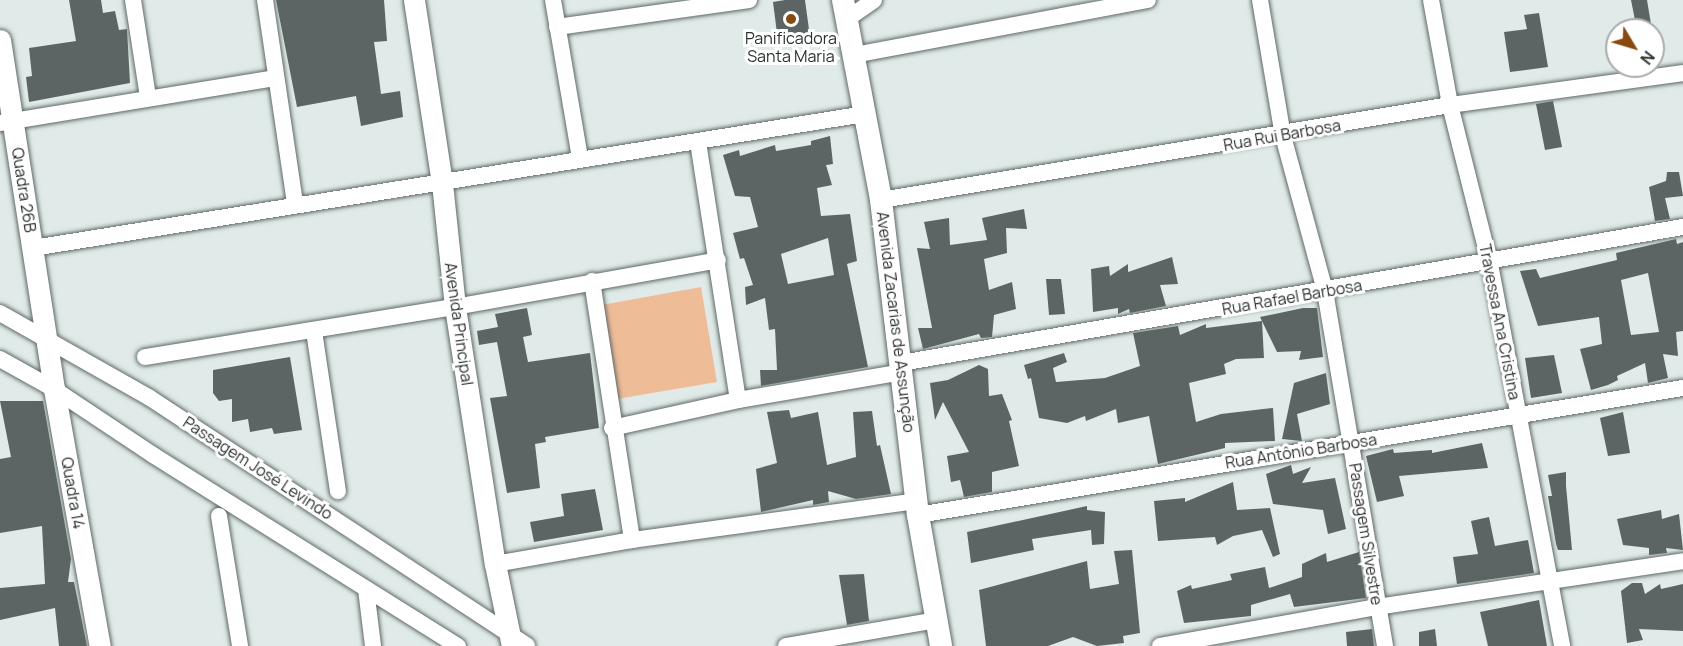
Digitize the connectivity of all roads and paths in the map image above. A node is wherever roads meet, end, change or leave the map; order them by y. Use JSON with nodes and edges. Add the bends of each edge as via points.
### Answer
{"nodes":[{"id":1,"x":133,"y":0,"type":"edge"},
{"id":2,"x":265,"y":0,"type":"edge"},
{"id":3,"x":414,"y":0,"type":"edge"},
{"id":4,"x":553,"y":0,"type":"edge"},
{"id":5,"x":749,"y":0,"type":"edge"},
{"id":6,"x":874,"y":0,"type":"edge"},
{"id":7,"x":1148,"y":0,"type":"edge"},
{"id":8,"x":1260,"y":0,"type":"edge"},
{"id":9,"x":1431,"y":0,"type":"edge"},
{"id":10,"x":1119,"y":3,"type":"edge"},
{"id":11,"x":682,"y":4,"type":"edge"},
{"id":12,"x":845,"y":9,"type":"edge"},
{"id":13,"x":557,"y":27,"type":"junction"},
{"id":14,"x":0,"y":40,"type":"edge"},
{"id":15,"x":854,"y":55,"type":"junction"},
{"id":16,"x":1683,"y":73,"type":"edge"},
{"id":17,"x":274,"y":78,"type":"junction"},
{"id":18,"x":148,"y":97,"type":"junction"},
{"id":19,"x":1450,"y":105,"type":"junction"},
{"id":20,"x":865,"y":114,"type":"junction"},
{"id":21,"x":6,"y":122,"type":"edge"},
{"id":22,"x":1283,"y":136,"type":"junction"},
{"id":23,"x":698,"y":142,"type":"junction"},
{"id":24,"x":580,"y":158,"type":"junction"},
{"id":25,"x":442,"y":183,"type":"junction"},
{"id":26,"x":881,"y":200,"type":"junction"},
{"id":27,"x":295,"y":203,"type":"junction"},
{"id":28,"x":1683,"y":227,"type":"edge"},
{"id":29,"x":33,"y":248,"type":"junction"},
{"id":30,"x":718,"y":260,"type":"junction"},
{"id":31,"x":1490,"y":264,"type":"junction"},
{"id":32,"x":592,"y":281,"type":"junction"},
{"id":33,"x":1325,"y":291,"type":"junction"},
{"id":34,"x":455,"y":308,"type":"junction"},
{"id":35,"x":0,"y":313,"type":"edge"},
{"id":36,"x":314,"y":331,"type":"junction"},
{"id":37,"x":46,"y":339,"type":"junction"},
{"id":38,"x":146,"y":357,"type":"dead end"},
{"id":39,"x":0,"y":359,"type":"edge"},
{"id":40,"x":902,"y":368,"type":"junction"},
{"id":41,"x":1683,"y":388,"type":"edge"},
{"id":42,"x":54,"y":389,"type":"junction"},
{"id":43,"x":738,"y":400,"type":"junction"},
{"id":44,"x":1519,"y":415,"type":"junction"},
{"id":45,"x":612,"y":428,"type":"junction"},
{"id":46,"x":1351,"y":442,"type":"junction"},
{"id":47,"x":338,"y":491,"type":"dead end"},
{"id":48,"x":918,"y":508,"type":"junction"},
{"id":49,"x":219,"y":516,"type":"dead end"},
{"id":50,"x":632,"y":540,"type":"junction"},
{"id":51,"x":1683,"y":561,"type":"edge"},
{"id":52,"x":495,"y":564,"type":"junction"},
{"id":53,"x":1549,"y":580,"type":"junction"},
{"id":54,"x":366,"y":589,"type":"junction"},
{"id":55,"x":1377,"y":607,"type":"junction"},
{"id":56,"x":937,"y":620,"type":"junction"},
{"id":57,"x":511,"y":639,"type":"edge"},
{"id":58,"x":100,"y":646,"type":"edge"},
{"id":59,"x":240,"y":646,"type":"edge"},
{"id":60,"x":373,"y":646,"type":"edge"},
{"id":61,"x":458,"y":646,"type":"edge"},
{"id":62,"x":527,"y":646,"type":"edge"},
{"id":63,"x":786,"y":646,"type":"edge"},
{"id":64,"x":941,"y":646,"type":"edge"},
{"id":65,"x":1160,"y":646,"type":"edge"},
{"id":66,"x":1385,"y":646,"type":"edge"},
{"id":67,"x":1562,"y":646,"type":"edge"}],
"edges":[{"from":1,"to":18,"type":"street"},
{"from":2,"to":17,"type":"street"},
{"from":3,"to":25,"type":"street","name":"Avenida Principal"},
{"from":4,"to":13,"type":"street"},
{"from":5,"to":11,"type":"street"},
{"from":6,"to":12,"type":"street"},
{"from":7,"to":10,"type":"street"},
{"from":8,"to":22,"type":"street","name":"Passagem Silvestre"},
{"from":9,"to":19,"type":"street","name":"Travessa Ana Cristina"},
{"from":10,"to":15,"type":"street"},
{"from":11,"to":13,"type":"street"},
{"from":12,"to":15,"type":"main road","name":"Avenida Zacarias de Assunção"},
{"from":13,"to":24,"type":"street"},
{"from":14,"to":21,"type":"street","name":"Quadra 26B"},
{"from":15,"to":20,"type":"main road","name":"Avenida Zacarias de Assunção"},
{"from":16,"to":19,"type":"street","name":"Rua Rui Barbosa"},
{"from":17,"to":18,"type":"street"},
{"from":17,"to":27,"type":"street"},
{"from":18,"to":21,"type":"street"},
{"from":19,"to":22,"type":"street","name":"Rua Rui Barbosa"},
{"from":19,"to":31,"type":"street","name":"Travessa Ana Cristina"},
{"from":20,"to":23,"type":"street"},
{"from":20,"to":26,"type":"main road","name":"Avenida Zacarias de Assunção"},
{"from":21,"to":29,"type":"street","name":"Quadra 26B"},
{"from":22,"to":26,"type":"street","name":"Rua Rui Barbosa"},
{"from":22,"to":33,"type":"street","name":"Passagem Silvestre"},
{"from":23,"to":24,"type":"street"},
{"from":23,"to":30,"type":"street"},
{"from":24,"to":25,"type":"street"},
{"from":25,"to":27,"type":"street"},
{"from":25,"to":34,"type":"street","name":"Avenida Principal"},
{"from":26,"to":40,"type":"main road","name":"Avenida Zacarias de Assunção"},
{"from":27,"to":29,"type":"street"},
{"from":28,"to":31,"type":"street","name":"Rua Rafael Barbosa"},
{"from":29,"to":37,"type":"street","name":"Quadra 26B"},
{"from":30,"to":32,"type":"street"},
{"from":30,"to":43,"type":"street"},
{"from":31,"to":33,"type":"street","name":"Rua Rafael Barbosa"},
{"from":31,"to":44,"type":"street","name":"Travessa Ana Cristina"},
{"from":32,"to":34,"type":"street"},
{"from":32,"to":45,"type":"street"},
{"from":33,"to":40,"type":"street","name":"Rua Rafael Barbosa"},
{"from":33,"to":46,"type":"street","name":"Passagem Silvestre"},
{"from":34,"to":36,"type":"street"},
{"from":34,"to":52,"type":"street","name":"Avenida Principal"},
{"from":35,"to":37,"type":"street","name":"Passagem José Levindo"},
{"from":36,"to":38,"type":"street"},
{"from":36,"to":47,"type":"street"},
{"from":37,"to":42,"type":"street","name":"Quadra 14"},
{"from":37,"to":57,"type":"street","name":"Passagem José Levindo","via":[[150,398]]},
{"from":39,"to":42,"type":"street"},
{"from":40,"to":43,"type":"street","name":"Rua Rafael Barbosa"},
{"from":40,"to":48,"type":"main road","name":"Avenida Zacarias de Assunção"},
{"from":41,"to":44,"type":"street","name":"Rua Antônio Barbosa"},
{"from":42,"to":54,"type":"street"},
{"from":42,"to":58,"type":"street","name":"Quadra 14"},
{"from":43,"to":45,"type":"street","name":"Rua Rafael Barbosa"},
{"from":44,"to":46,"type":"street","name":"Rua Antônio Barbosa"},
{"from":44,"to":53,"type":"street","name":"Travessa Ana Cristina"},
{"from":45,"to":50,"type":"street"},
{"from":46,"to":48,"type":"street","name":"Rua Antônio Barbosa"},
{"from":46,"to":55,"type":"street","name":"Passagem Silvestre"},
{"from":48,"to":50,"type":"street","name":"Rua Antônio Barbosa"},
{"from":48,"to":56,"type":"main road","name":"Avenida Zacarias de Assunção"},
{"from":49,"to":59,"type":"street"},
{"from":50,"to":52,"type":"street","name":"Rua Antônio Barbosa"},
{"from":51,"to":53,"type":"street"},
{"from":52,"to":57,"type":"street","name":"Avenida Principal"},
{"from":53,"to":55,"type":"street"},
{"from":53,"to":67,"type":"street","name":"Travessa Ana Cristina"},
{"from":54,"to":60,"type":"street"},
{"from":54,"to":61,"type":"street"},
{"from":55,"to":65,"type":"street"},
{"from":55,"to":66,"type":"street","name":"Passagem Silvestre"},
{"from":56,"to":63,"type":"street"},
{"from":56,"to":64,"type":"main road","name":"Avenida Zacarias de Assunção"},
{"from":57,"to":62,"type":"street","name":"Passagem José Levindo"}]}
